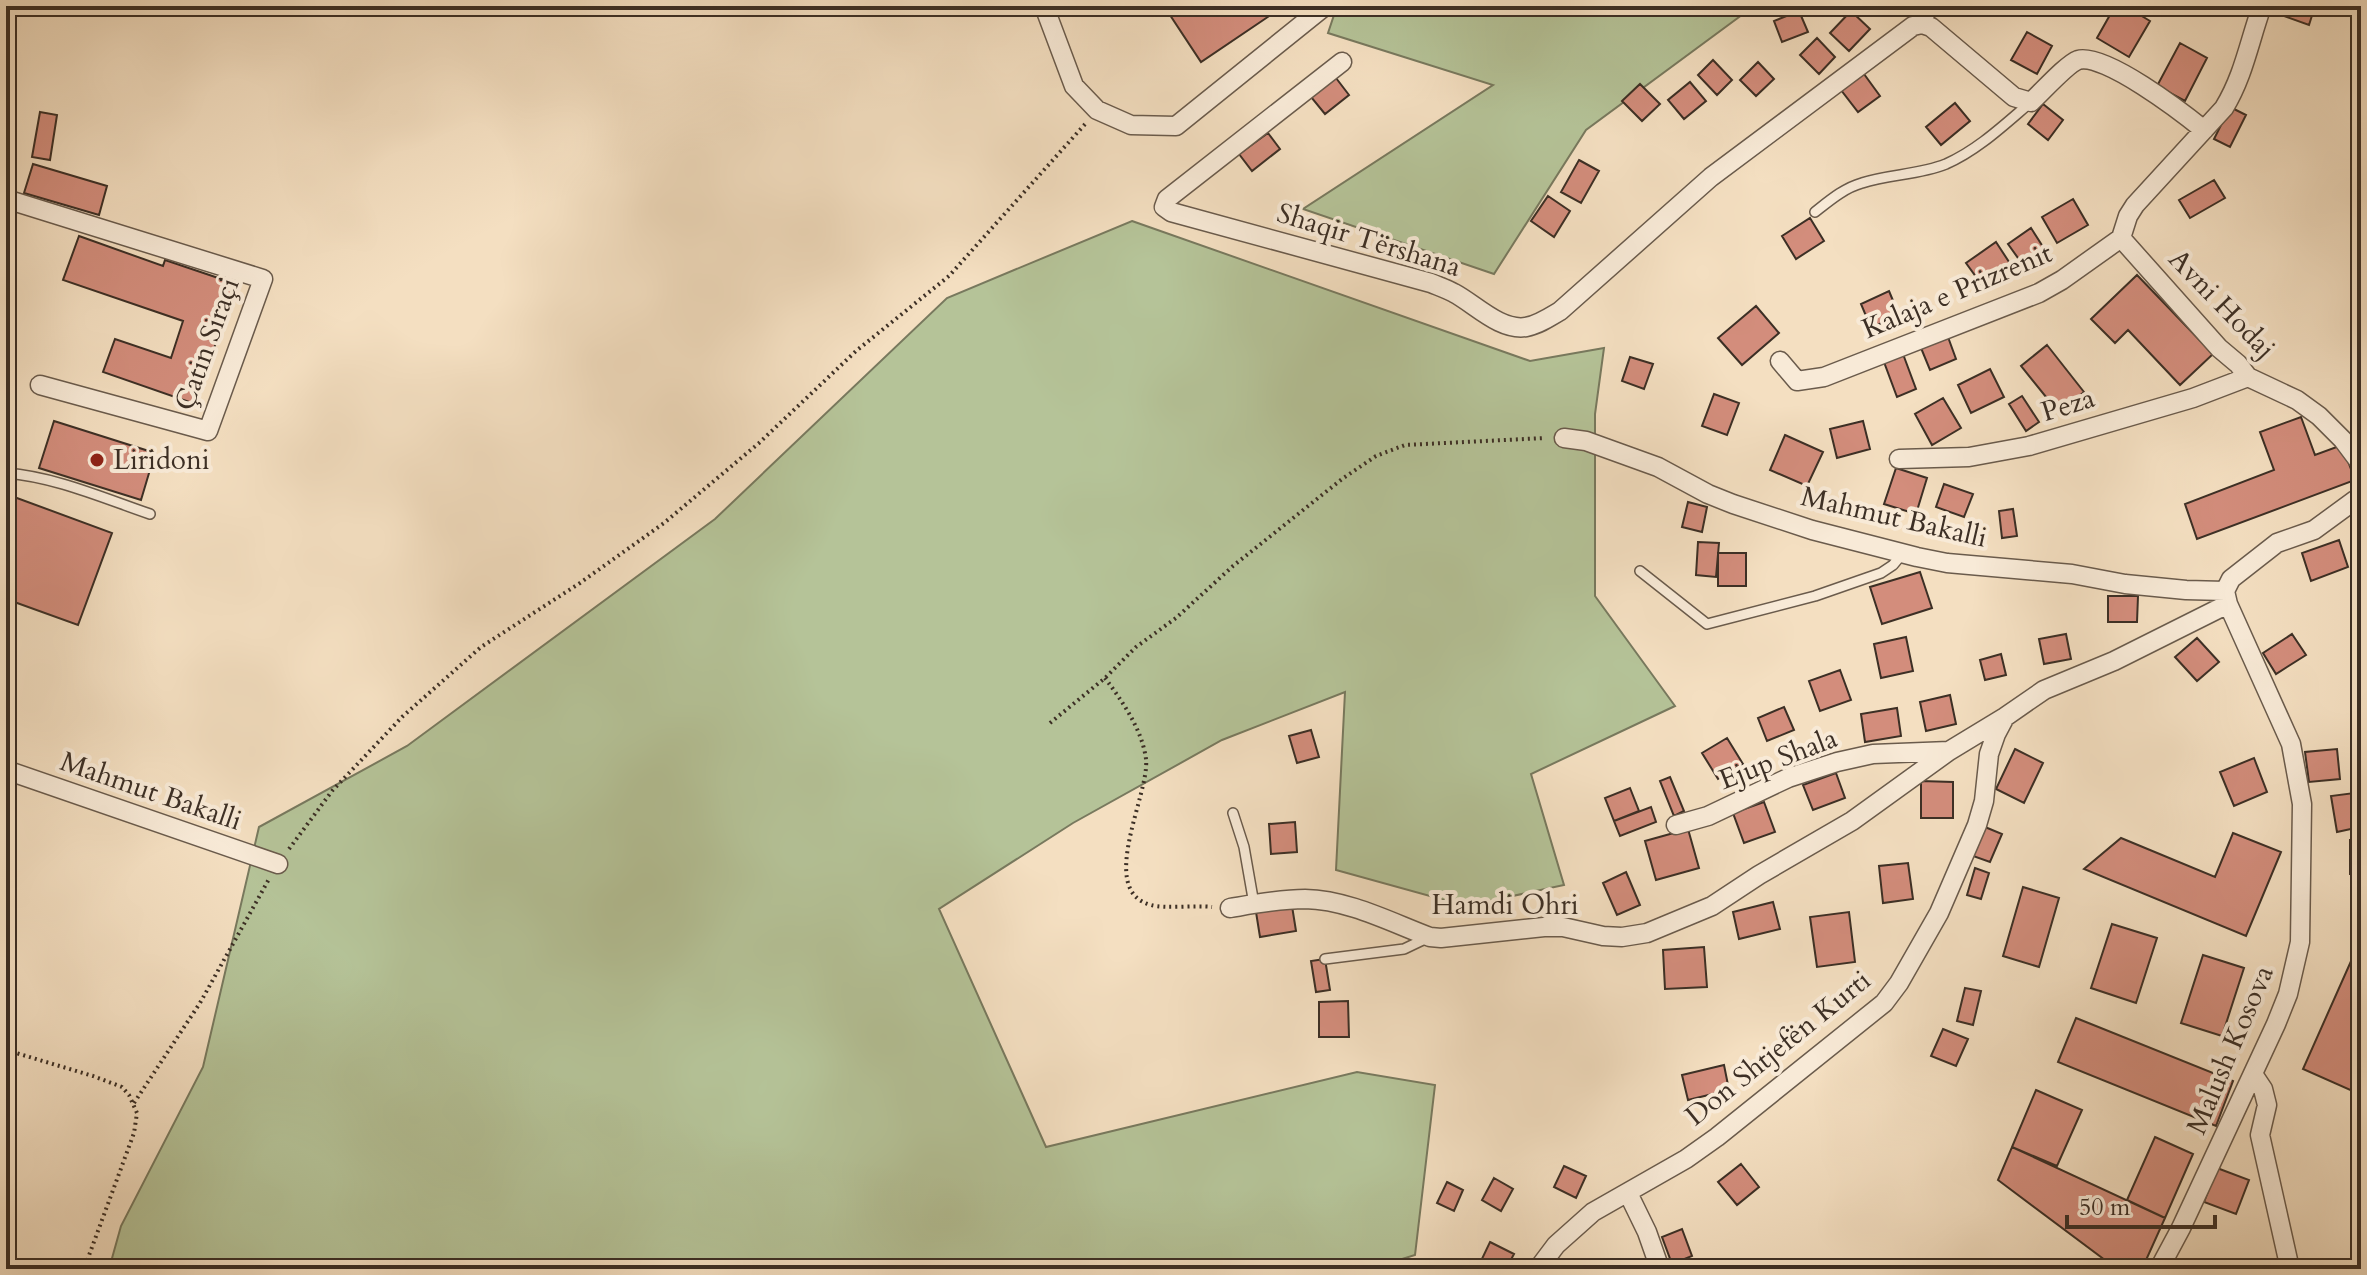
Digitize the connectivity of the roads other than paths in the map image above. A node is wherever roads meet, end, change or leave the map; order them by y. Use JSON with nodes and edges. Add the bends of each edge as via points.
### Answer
{"nodes":[{"id":1,"x":1044,"y":6,"type":"edge"},
{"id":2,"x":1325,"y":6,"type":"edge"},
{"id":3,"x":1937,"y":6,"type":"edge"},
{"id":4,"x":2262,"y":6,"type":"edge"},
{"id":5,"x":1922,"y":24,"type":"junction"},
{"id":6,"x":1342,"y":62,"type":"dead end"},
{"id":7,"x":2031,"y":102,"type":"junction"},
{"id":8,"x":2204,"y":130,"type":"junction"},
{"id":9,"x":6,"y":199,"type":"edge"},
{"id":10,"x":1815,"y":212,"type":"dead end"},
{"id":11,"x":2121,"y":238,"type":"junction"},
{"id":12,"x":1780,"y":361,"type":"dead end"},
{"id":13,"x":2248,"y":377,"type":"junction"},
{"id":14,"x":40,"y":385,"type":"dead end"},
{"id":15,"x":1564,"y":438,"type":"road end"},
{"id":16,"x":1899,"y":459,"type":"dead end"},
{"id":17,"x":2361,"y":464,"type":"edge"},
{"id":18,"x":6,"y":473,"type":"edge"},
{"id":19,"x":2361,"y":499,"type":"edge"},
{"id":20,"x":150,"y":514,"type":"dead end"},
{"id":21,"x":1903,"y":553,"type":"junction"},
{"id":22,"x":1640,"y":571,"type":"dead end"},
{"id":23,"x":2227,"y":598,"type":"junction"},
{"id":24,"x":2005,"y":717,"type":"junction"},
{"id":25,"x":1949,"y":751,"type":"junction"},
{"id":26,"x":6,"y":770,"type":"edge"},
{"id":27,"x":1233,"y":813,"type":"dead end"},
{"id":28,"x":1676,"y":825,"type":"dead end"},
{"id":29,"x":278,"y":864,"type":"road end"},
{"id":30,"x":1254,"y":904,"type":"junction"},
{"id":31,"x":1230,"y":908,"type":"road end"},
{"id":32,"x":1430,"y":937,"type":"junction"},
{"id":33,"x":1325,"y":959,"type":"dead end"},
{"id":34,"x":2253,"y":1074,"type":"junction"},
{"id":35,"x":1628,"y":1193,"type":"junction"},
{"id":36,"x":1538,"y":1269,"type":"edge"},
{"id":37,"x":1660,"y":1269,"type":"edge"},
{"id":38,"x":2159,"y":1269,"type":"edge"},
{"id":39,"x":2290,"y":1269,"type":"edge"}],
"edges":[{"from":1,"to":2,"type":"street","via":[[1074,86],[1097,110],[1131,125],[1176,126]]},
{"from":3,"to":5,"type":"lane","name":"Shaqir Tërshana"},
{"from":4,"to":8,"type":"street","name":"Kalaja e Prizrenit","via":[[2235,90]]},
{"from":5,"to":6,"type":"street","name":"Shaqir Tërshana","via":[[1904,32],[1711,177],[1560,311],[1526,327],[1512,326],[1431,283],[1164,207],[1167,199]]},
{"from":5,"to":7,"type":"street","via":[[2014,97]]},
{"from":7,"to":8,"type":"street","via":[[2067,68],[2087,60],[2153,90]]},
{"from":7,"to":10,"type":"lane","via":[[1947,164],[1860,183]]},
{"from":8,"to":11,"type":"street","name":"Kalaja e Prizrenit","via":[[2135,205]]},
{"from":9,"to":14,"type":"street","name":"Çatin Siraçi","via":[[263,279],[208,431]]},
{"from":11,"to":12,"type":"street","name":"Kalaja e Prizrenit","via":[[2039,293],[1824,377],[1797,381]]},
{"from":11,"to":13,"type":"street","name":"Avni Hodaj"},
{"from":13,"to":16,"type":"street","name":"Peza","via":[[2029,446],[1969,457]]},
{"from":13,"to":17,"type":"street","name":"Avni Hodaj","via":[[2319,416]]},
{"from":15,"to":21,"type":"street","name":"Mahmut Bakalli","via":[[1658,467],[1733,504]]},
{"from":18,"to":20,"type":"lane","via":[[58,482]]},
{"from":19,"to":23,"type":"street","via":[[2314,530],[2277,543],[2231,579]]},
{"from":21,"to":22,"type":"lane","via":[[1881,573],[1707,624]]},
{"from":21,"to":23,"type":"street","name":"Mahmut Bakalli"},
{"from":23,"to":24,"type":"street","via":[[2114,661],[2044,690]]},
{"from":23,"to":34,"type":"street","name":"Malush Kosova","via":[[2291,744],[2302,804],[2296,968]]},
{"from":24,"to":25,"type":"street"},
{"from":24,"to":35,"type":"street","name":"Don Shtjefën Kurti","via":[[1989,754],[1977,825],[1939,913],[1884,1003],[1717,1137]]},
{"from":25,"to":28,"type":"street","name":"Ejup Shala","via":[[1873,754],[1837,762]]},
{"from":25,"to":32,"type":"street","name":"Hamdi Ohri","via":[[1852,821],[1727,898],[1647,933],[1603,936],[1544,927]]},
{"from":26,"to":29,"type":"street","name":"Mahmut Bakalli"},
{"from":27,"to":30,"type":"lane"},
{"from":30,"to":31,"type":"street","name":"Hamdi Ohri"},
{"from":30,"to":32,"type":"street","name":"Hamdi Ohri","via":[[1320,900]]},
{"from":32,"to":33,"type":"lane","via":[[1404,949]]},
{"from":34,"to":38,"type":"street","name":"Malush Kosova"},
{"from":34,"to":39,"type":"street","via":[[2267,1105],[2260,1135]]},
{"from":35,"to":36,"type":"street","name":"Don Shtjefën Kurti","via":[[1573,1228]]},
{"from":35,"to":37,"type":"street"}]}
